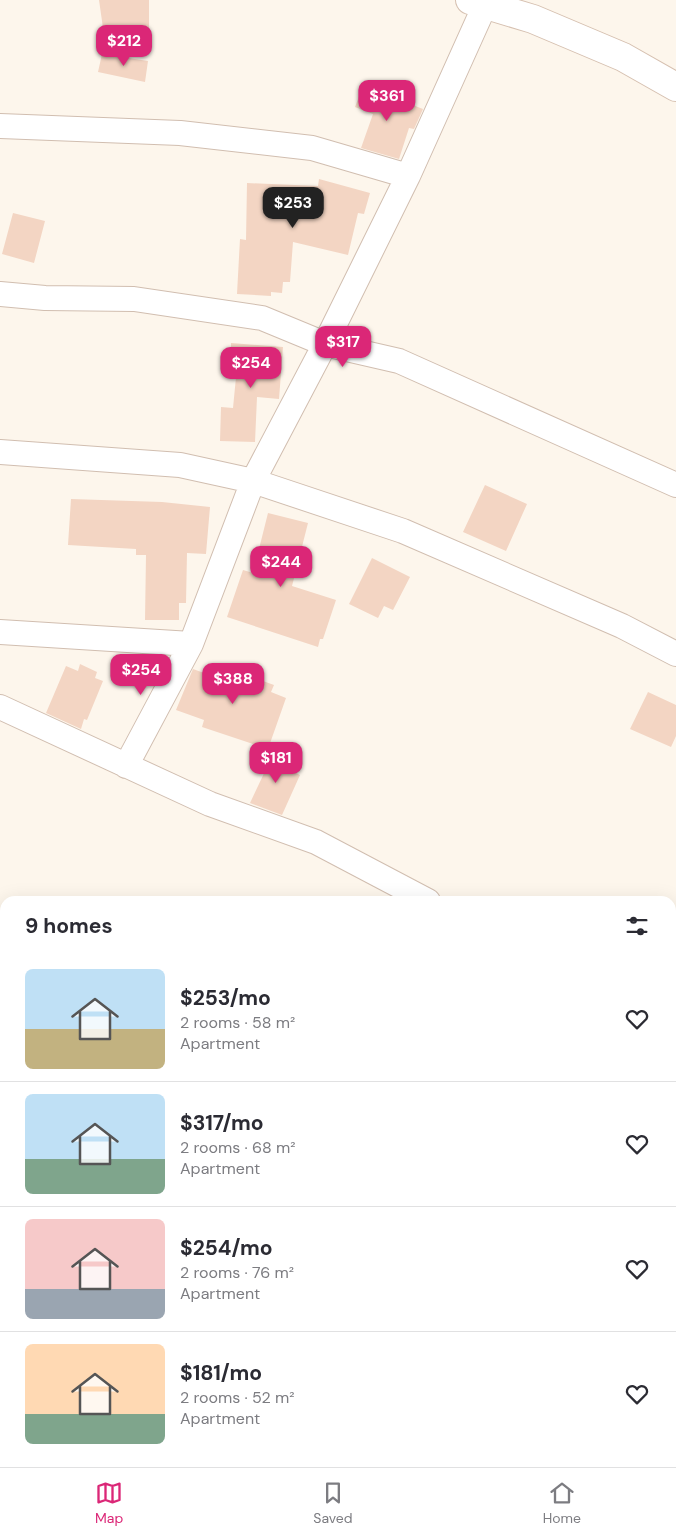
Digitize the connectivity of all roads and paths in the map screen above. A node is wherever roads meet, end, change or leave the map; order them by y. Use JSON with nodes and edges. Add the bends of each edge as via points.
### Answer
{"nodes":[{"id":1,"x":478,"y":2,"type":"edge"},
{"id":2,"x":676,"y":86,"type":"edge"},
{"id":3,"x":0,"y":126,"type":"edge"},
{"id":4,"x":408,"y":176,"type":"junction"},
{"id":5,"x":0,"y":294,"type":"edge"},
{"id":6,"x":325,"y":344,"type":"junction"},
{"id":7,"x":0,"y":452,"type":"edge"},
{"id":8,"x":253,"y":481,"type":"junction"},
{"id":9,"x":676,"y":485,"type":"edge"},
{"id":10,"x":0,"y":632,"type":"edge"},
{"id":11,"x":191,"y":644,"type":"junction"},
{"id":12,"x":676,"y":654,"type":"edge"},
{"id":13,"x":0,"y":707,"type":"edge"},
{"id":14,"x":126,"y":766,"type":"junction"},
{"id":15,"x":419,"y":896,"type":"edge"}],
"edges":[{"from":1,"to":2,"type":"main road","via":[[533,19],[623,57]]},
{"from":1,"to":4,"type":"street"},
{"from":3,"to":4,"type":"street","via":[[180,133],[312,148]]},
{"from":4,"to":6,"type":"street"},
{"from":5,"to":6,"type":"street","via":[[134,299],[262,318]]},
{"from":6,"to":8,"type":"street"},
{"from":6,"to":9,"type":"street","via":[[399,361]]},
{"from":7,"to":8,"type":"street","via":[[180,465]]},
{"from":8,"to":11,"type":"street"},
{"from":8,"to":12,"type":"street","via":[[403,531],[622,626]]},
{"from":10,"to":11,"type":"street"},
{"from":11,"to":14,"type":"street"},
{"from":13,"to":14,"type":"street"},
{"from":14,"to":15,"type":"street","via":[[210,804],[316,842]]}]}
